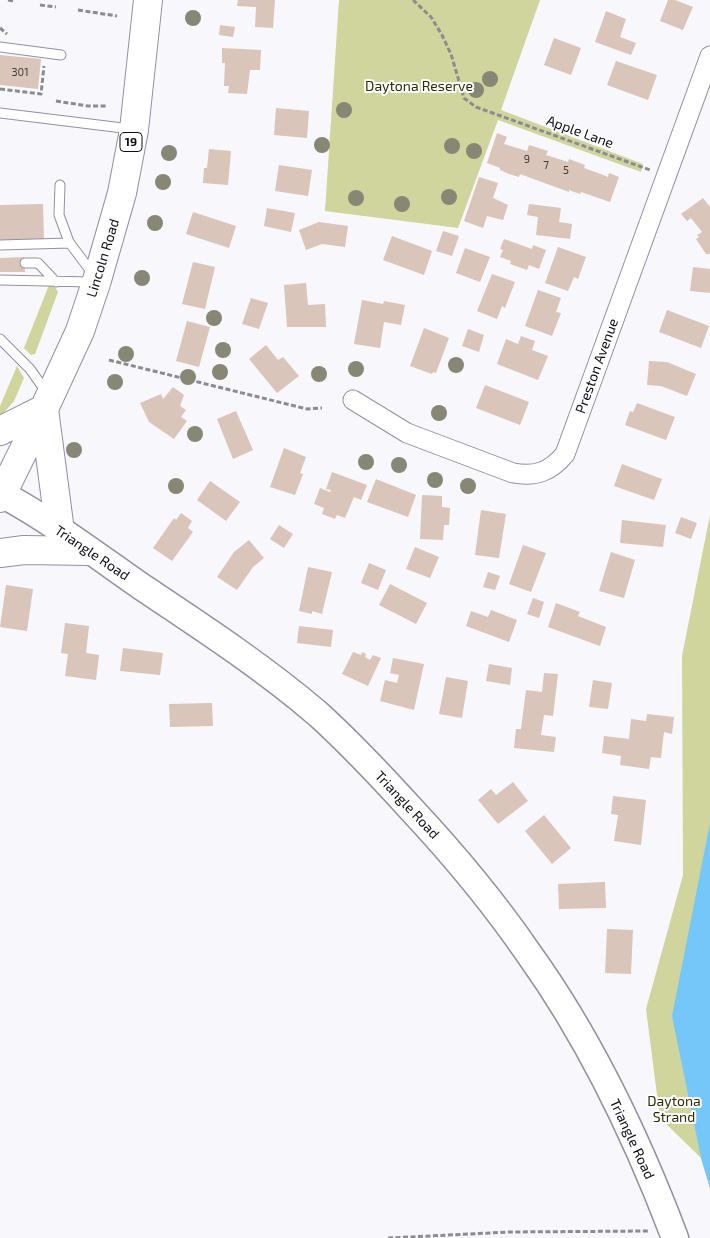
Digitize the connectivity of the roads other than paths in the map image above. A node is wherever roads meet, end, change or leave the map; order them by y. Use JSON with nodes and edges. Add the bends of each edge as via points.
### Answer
{"nodes":[{"id":1,"x":148,"y":0,"type":"edge"},
{"id":2,"x":0,"y":47,"type":"edge"},
{"id":3,"x":61,"y":55,"type":"dead end"},
{"id":4,"x":710,"y":56,"type":"edge"},
{"id":5,"x":0,"y":113,"type":"edge"},
{"id":6,"x":134,"y":130,"type":"junction"},
{"id":7,"x":60,"y":185,"type":"dead end"},
{"id":8,"x":70,"y":243,"type":"junction"},
{"id":9,"x":0,"y":245,"type":"edge"},
{"id":10,"x":25,"y":263,"type":"dead end"},
{"id":11,"x":0,"y":280,"type":"edge"},
{"id":12,"x":97,"y":281,"type":"junction"},
{"id":13,"x":56,"y":282,"type":"junction"},
{"id":14,"x":0,"y":338,"type":"edge"},
{"id":15,"x":353,"y":400,"type":"dead end"},
{"id":16,"x":47,"y":403,"type":"junction"},
{"id":17,"x":0,"y":431,"type":"edge"},
{"id":18,"x":1,"y":495,"type":"edge"},
{"id":19,"x":60,"y":531,"type":"junction"},
{"id":20,"x":88,"y":551,"type":"junction"},
{"id":21,"x":0,"y":553,"type":"edge"},
{"id":22,"x":673,"y":1234,"type":"edge"}],
"edges":[{"from":1,"to":6,"type":"main road","name":"Lincoln Road","number":"19"},
{"from":2,"to":3,"type":"lane"},
{"from":4,"to":15,"type":"street","name":"Preston Avenue","via":[[565,454],[557,464],[528,476],[513,473],[407,433]]},
{"from":5,"to":6,"type":"lane"},
{"from":6,"to":12,"type":"main road","name":"Lincoln Road","number":"19","via":[[122,194]]},
{"from":7,"to":8,"type":"lane","via":[[59,215]]},
{"from":8,"to":9,"type":"lane"},
{"from":8,"to":12,"type":"lane"},
{"from":10,"to":13,"type":"lane","via":[[38,263]]},
{"from":11,"to":13,"type":"lane"},
{"from":12,"to":13,"type":"lane"},
{"from":12,"to":16,"type":"main road","name":"Lincoln Road","number":"19","via":[[80,331]]},
{"from":14,"to":16,"type":"lane","via":[[30,369]]},
{"from":16,"to":17,"type":"main road"},
{"from":16,"to":18,"type":"main road","name":"Lincoln Road","number":"19"},
{"from":16,"to":19,"type":"main road"},
{"from":18,"to":19,"type":"main road","name":"Triangle Road"},
{"from":19,"to":20,"type":"main road","name":"Triangle Road"},
{"from":20,"to":21,"type":"main road"},
{"from":20,"to":22,"type":"main road","name":"Triangle Road","via":[[218,638],[318,715],[387,782],[449,850],[531,955],[573,1022],[641,1156]]}]}
